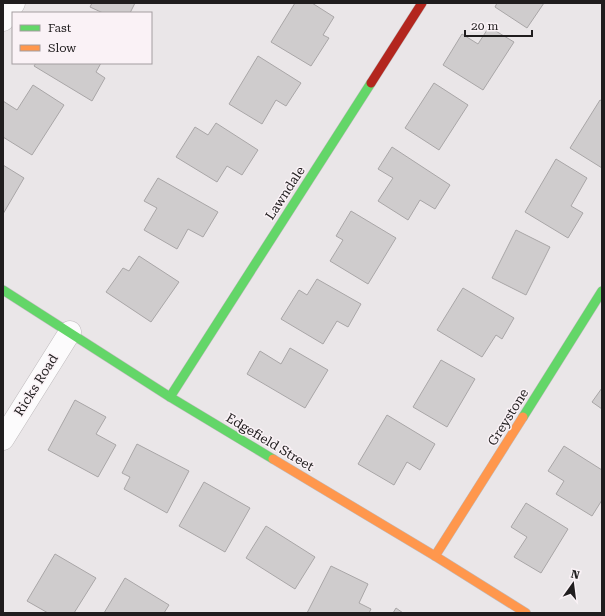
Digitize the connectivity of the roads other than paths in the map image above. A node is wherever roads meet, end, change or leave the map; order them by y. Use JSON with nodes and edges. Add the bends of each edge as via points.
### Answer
{"nodes":[{"id":1,"x":14,"y":3,"type":"edge"},
{"id":2,"x":422,"y":3,"type":"edge"},
{"id":3,"x":3,"y":20,"type":"edge"},
{"id":4,"x":3,"y":290,"type":"edge"},
{"id":5,"x":602,"y":291,"type":"edge"},
{"id":6,"x":70,"y":332,"type":"junction"},
{"id":7,"x":170,"y":397,"type":"junction"},
{"id":8,"x":3,"y":439,"type":"edge"},
{"id":9,"x":435,"y":556,"type":"junction"},
{"id":10,"x":526,"y":613,"type":"edge"}],
"edges":[{"from":1,"to":3,"type":"street"},
{"from":2,"to":7,"type":"street","name":"Lawndale"},
{"from":4,"to":6,"type":"street","name":"Edgefield Street"},
{"from":5,"to":9,"type":"street","name":"Greystone"},
{"from":6,"to":7,"type":"street","name":"Edgefield Street"},
{"from":6,"to":8,"type":"street","name":"Ricks Road"},
{"from":7,"to":9,"type":"street","name":"Edgefield Street"},
{"from":9,"to":10,"type":"street","name":"Edgefield Street"}]}
